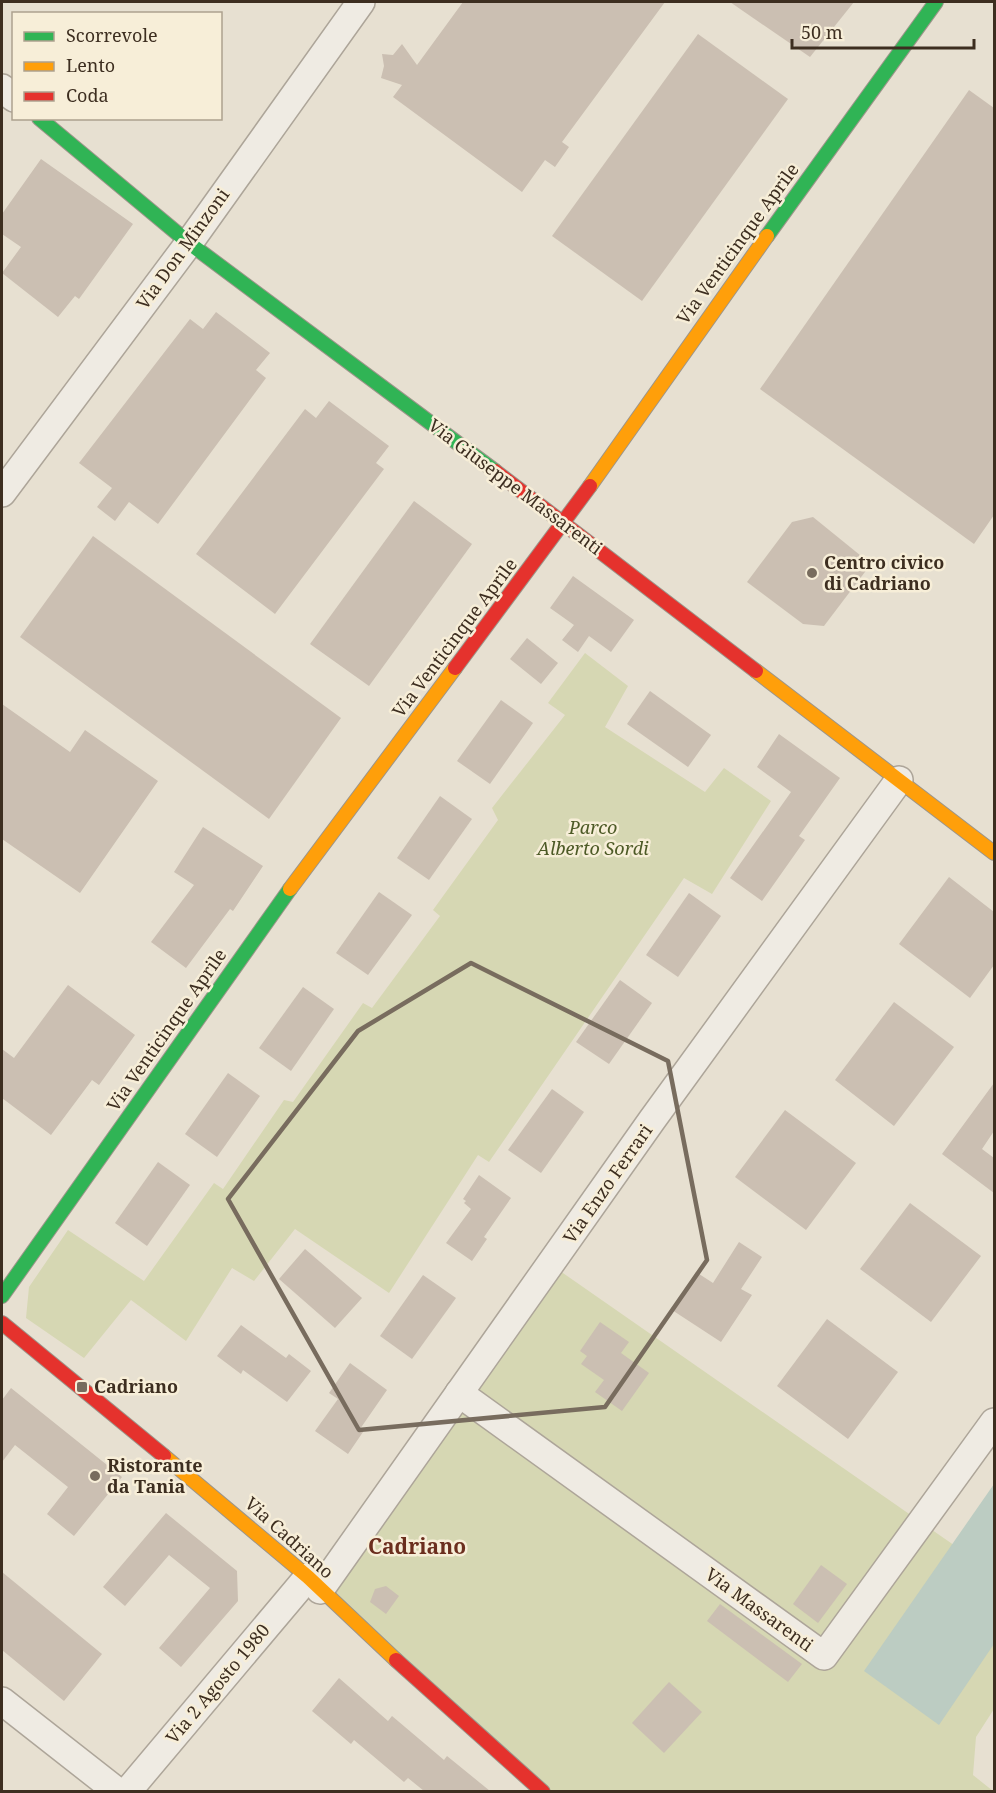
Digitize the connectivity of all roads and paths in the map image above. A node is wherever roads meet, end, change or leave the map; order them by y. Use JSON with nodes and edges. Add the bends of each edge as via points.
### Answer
{"nodes":[{"id":1,"x":361,"y":2,"type":"edge"},
{"id":2,"x":936,"y":2,"type":"edge"},
{"id":3,"x":41,"y":120,"type":"edge"},
{"id":4,"x":189,"y":243,"type":"junction"},
{"id":5,"x":2,"y":493,"type":"edge"},
{"id":6,"x":564,"y":522,"type":"junction"},
{"id":7,"x":899,"y":780,"type":"junction"},
{"id":8,"x":994,"y":853,"type":"edge"},
{"id":9,"x":2,"y":1296,"type":"edge"},
{"id":10,"x":2,"y":1323,"type":"edge"},
{"id":11,"x":459,"y":1393,"type":"junction"},
{"id":12,"x":994,"y":1422,"type":"edge"},
{"id":13,"x":314,"y":1583,"type":"junction"},
{"id":14,"x":2,"y":1701,"type":"edge"},
{"id":15,"x":118,"y":1791,"type":"edge"},
{"id":16,"x":127,"y":1791,"type":"edge"},
{"id":17,"x":543,"y":1791,"type":"edge"}],
"edges":[{"from":1,"to":4,"type":"street","name":"Via Don Minzoni"},
{"from":2,"to":6,"type":"street","name":"Via Venticinque Aprile"},
{"from":3,"to":4,"type":"street","name":"Via Giuseppe Massarenti"},
{"from":4,"to":5,"type":"street","name":"Via Don Minzoni"},
{"from":4,"to":6,"type":"street","name":"Via Giuseppe Massarenti"},
{"from":6,"to":7,"type":"street","name":"Via Giuseppe Massarenti"},
{"from":6,"to":9,"type":"street","name":"Via Venticinque Aprile","via":[[256,935]]},
{"from":7,"to":8,"type":"street","name":"Via Giuseppe Massarenti"},
{"from":7,"to":11,"type":"street","name":"Via Enzo Ferrari"},
{"from":10,"to":13,"type":"street","name":"Via Cadriano"},
{"from":11,"to":12,"type":"street","name":"Via Massarenti","via":[[824,1656]]},
{"from":11,"to":13,"type":"street","name":"Via Enzo Ferrari"},
{"from":13,"to":16,"type":"street","name":"Via 2 Agosto 1980"},
{"from":13,"to":17,"type":"street","name":"Via Cadriano"},
{"from":14,"to":15,"type":"street"}]}
